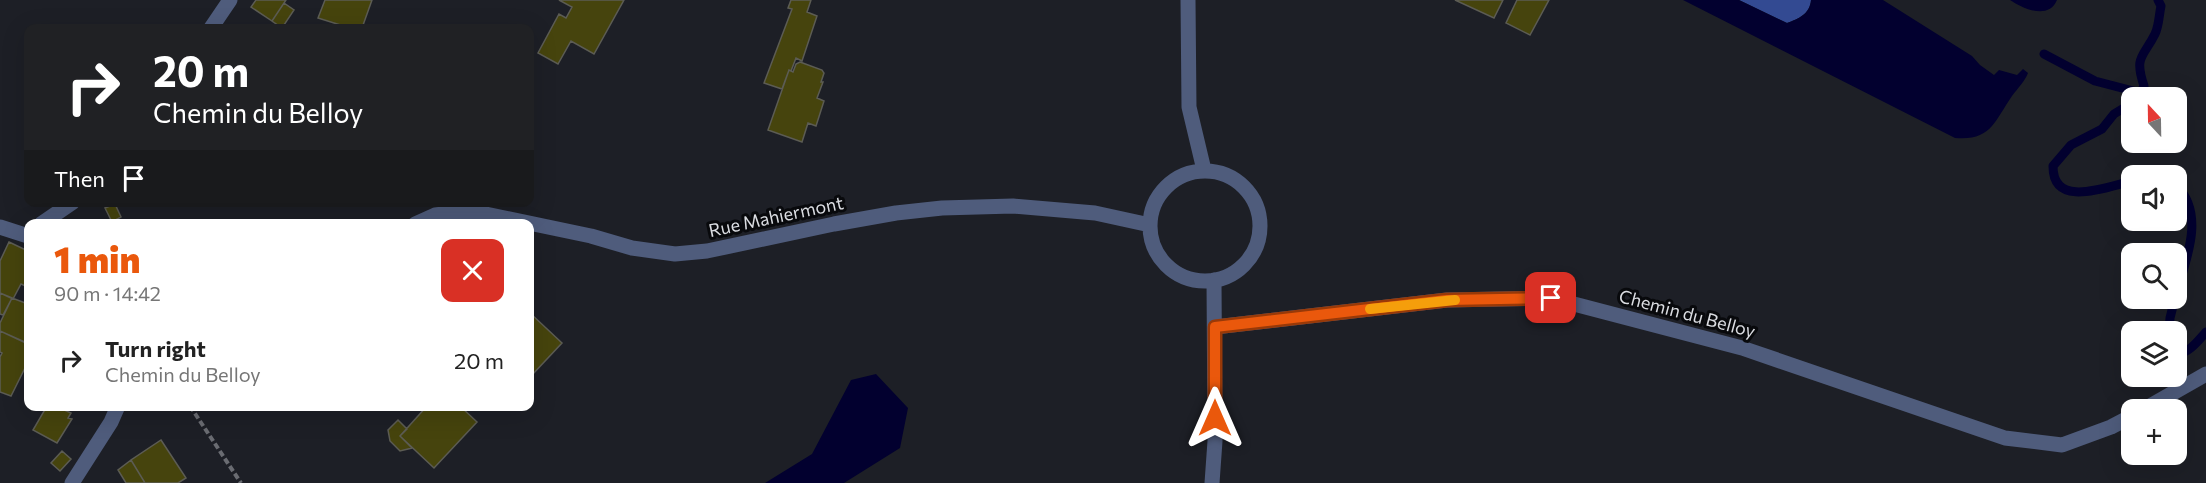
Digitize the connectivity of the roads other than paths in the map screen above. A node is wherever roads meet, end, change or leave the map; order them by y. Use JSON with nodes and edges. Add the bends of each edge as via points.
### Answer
{"nodes":[{"id":1,"x":230,"y":0,"type":"edge"},
{"id":2,"x":1188,"y":0,"type":"edge"},
{"id":3,"x":214,"y":24,"type":"edge"},
{"id":4,"x":1204,"y":170,"type":"junction"},
{"id":5,"x":66,"y":207,"type":"edge"},
{"id":6,"x":48,"y":219,"type":"edge"},
{"id":7,"x":426,"y":219,"type":"edge"},
{"id":8,"x":510,"y":219,"type":"edge"},
{"id":9,"x":534,"y":224,"type":"edge"},
{"id":10,"x":1150,"y":225,"type":"junction"},
{"id":11,"x":0,"y":226,"type":"edge"},
{"id":12,"x":24,"y":233,"type":"edge"},
{"id":13,"x":1214,"y":280,"type":"junction"},
{"id":14,"x":1215,"y":327,"type":"junction"},
{"id":15,"x":2206,"y":374,"type":"edge"},
{"id":16,"x":2162,"y":399,"type":"edge"},
{"id":17,"x":116,"y":411,"type":"edge"},
{"id":18,"x":2121,"y":422,"type":"edge"},
{"id":19,"x":72,"y":483,"type":"edge"},
{"id":20,"x":1212,"y":483,"type":"edge"}],
"edges":[{"from":1,"to":3,"type":"street"},
{"from":2,"to":4,"type":"street","via":[[1189,107]]},
{"from":4,"to":10,"type":"street","via":[[1183,175],[1166,187],[1154,204]]},
{"from":4,"to":13,"type":"street","via":[[1238,181],[1259,212],[1256,248],[1246,263]]},
{"from":5,"to":6,"type":"street"},
{"from":7,"to":8,"type":"street","name":"Rue Mahiermont","via":[[459,212]]},
{"from":9,"to":10,"type":"street","name":"Rue Mahiermont","via":[[632,248],[675,254],[942,208],[1013,206],[1095,213]]},
{"from":10,"to":13,"type":"street","via":[[1158,255],[1169,267],[1182,276]]},
{"from":11,"to":12,"type":"street"},
{"from":13,"to":14,"type":"street"},
{"from":14,"to":18,"type":"street","name":"Chemin du Belloy","via":[[1447,300],[1551,298],[1742,348],[2005,438],[2062,445]]},
{"from":14,"to":20,"type":"street"},
{"from":15,"to":16,"type":"street"},
{"from":17,"to":19,"type":"street"}]}
